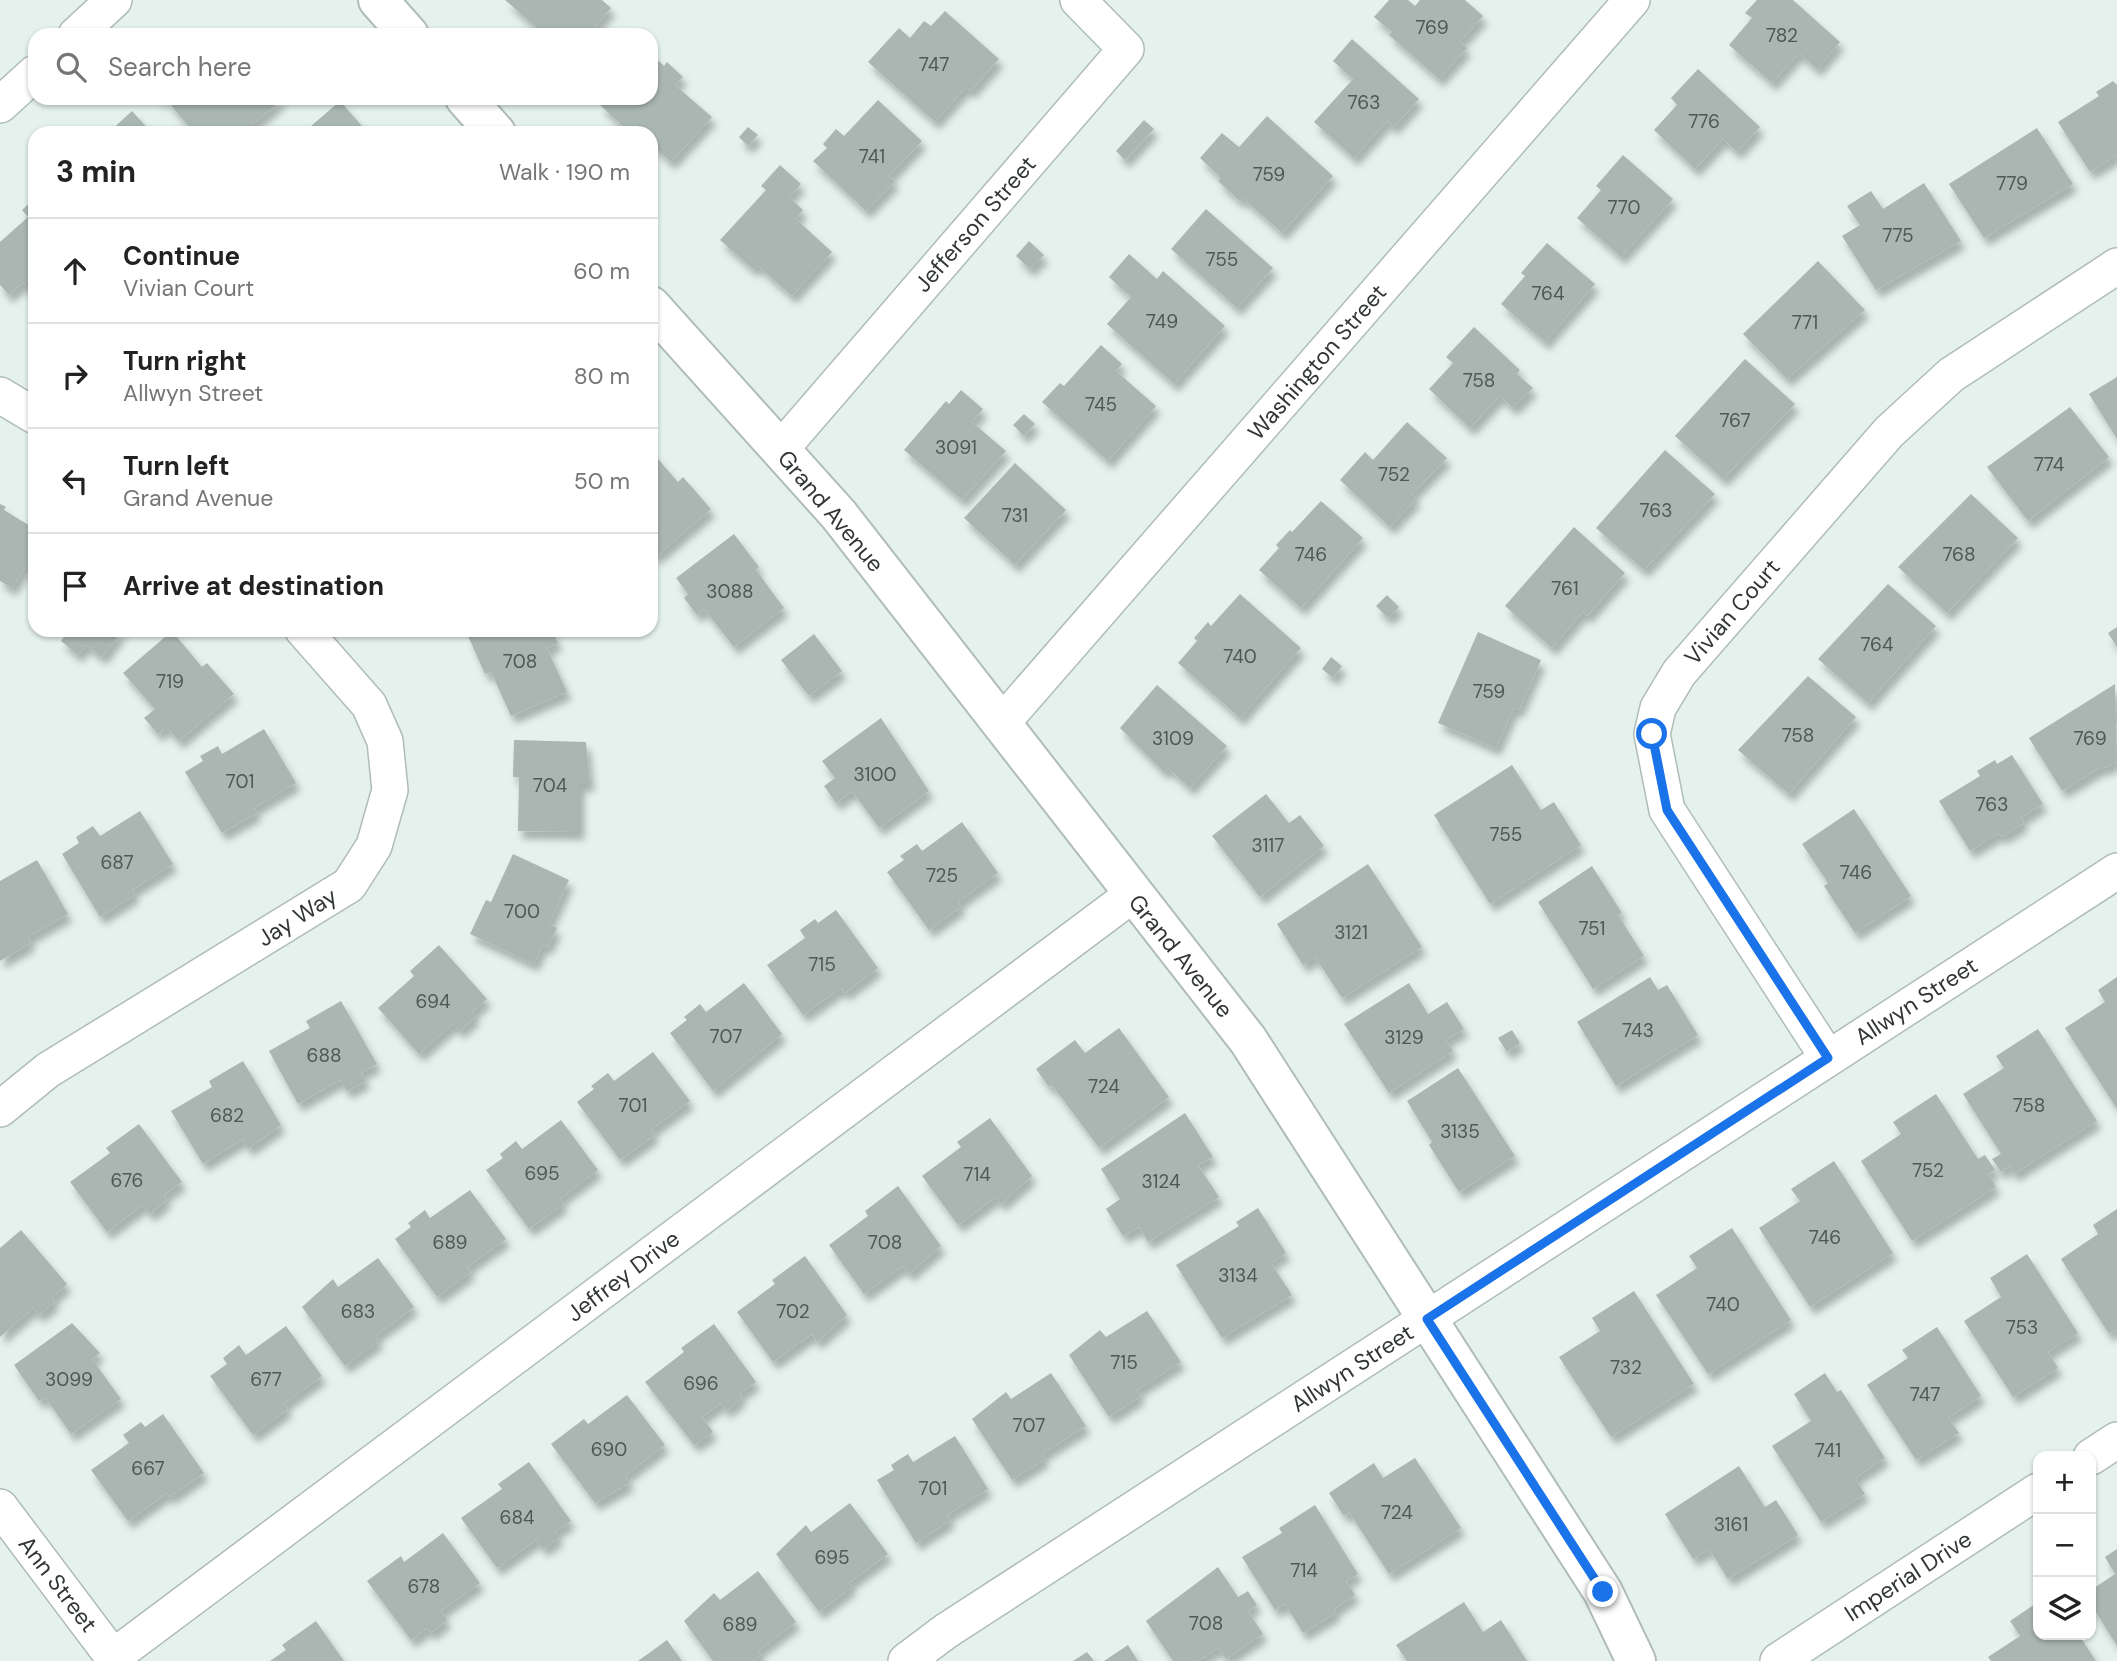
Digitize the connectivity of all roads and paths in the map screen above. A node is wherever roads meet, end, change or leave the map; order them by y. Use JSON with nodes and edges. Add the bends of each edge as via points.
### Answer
{"nodes":[{"id":1,"x":114,"y":0,"type":"edge"},
{"id":2,"x":378,"y":0,"type":"edge"},
{"id":3,"x":1078,"y":0,"type":"edge"},
{"id":4,"x":1632,"y":0,"type":"edge"},
{"id":5,"x":84,"y":28,"type":"edge"},
{"id":6,"x":403,"y":28,"type":"edge"},
{"id":7,"x":28,"y":79,"type":"edge"},
{"id":8,"x":0,"y":105,"type":"edge"},
{"id":9,"x":471,"y":105,"type":"edge"},
{"id":10,"x":490,"y":126,"type":"edge"},
{"id":11,"x":2117,"y":266,"type":"edge"},
{"id":12,"x":658,"y":314,"type":"edge"},
{"id":13,"x":0,"y":395,"type":"edge"},
{"id":14,"x":28,"y":411,"type":"edge"},
{"id":15,"x":780,"y":450,"type":"junction"},
{"id":16,"x":309,"y":637,"type":"edge"},
{"id":17,"x":1001,"y":724,"type":"junction"},
{"id":18,"x":2117,"y":871,"type":"edge"},
{"id":19,"x":1132,"y":895,"type":"junction"},
{"id":20,"x":1828,"y":1058,"type":"junction"},
{"id":21,"x":0,"y":1109,"type":"edge"},
{"id":22,"x":1427,"y":1319,"type":"junction"},
{"id":23,"x":2117,"y":1440,"type":"edge"},
{"id":24,"x":2096,"y":1454,"type":"edge"},
{"id":25,"x":2033,"y":1494,"type":"edge"},
{"id":26,"x":0,"y":1507,"type":"edge"},
{"id":27,"x":115,"y":1659,"type":"edge"},
{"id":28,"x":906,"y":1661,"type":"edge"},
{"id":29,"x":1636,"y":1661,"type":"edge"},
{"id":30,"x":1778,"y":1661,"type":"edge"}],
"edges":[{"from":1,"to":5,"type":"street"},
{"from":2,"to":6,"type":"street"},
{"from":3,"to":15,"type":"street","name":"Jefferson Street","via":[[1126,49]]},
{"from":4,"to":17,"type":"street","name":"Washington Street"},
{"from":7,"to":8,"type":"street"},
{"from":9,"to":10,"type":"street"},
{"from":11,"to":20,"type":"street","name":"Vivian Court","via":[[1951,375],[1889,432],[1679,673],[1658,708],[1652,734],[1667,810]]},
{"from":12,"to":15,"type":"street","name":"Grand Avenue"},
{"from":13,"to":14,"type":"street"},
{"from":15,"to":17,"type":"street","name":"Grand Avenue","via":[[839,515]]},
{"from":16,"to":21,"type":"street","name":"Jay Way","via":[[369,705],[385,741],[390,790],[374,846],[349,885],[48,1070]]},
{"from":17,"to":19,"type":"street","name":"Grand Avenue"},
{"from":18,"to":20,"type":"street","name":"Allwyn Street"},
{"from":19,"to":22,"type":"street","name":"Grand Avenue","via":[[1248,1040]]},
{"from":19,"to":27,"type":"street","name":"Jeffrey Drive"},
{"from":20,"to":22,"type":"street","name":"Allwyn Street"},
{"from":22,"to":28,"type":"street","name":"Allwyn Street"},
{"from":22,"to":29,"type":"street","name":"Grand Avenue","via":[[1603,1592]]},
{"from":23,"to":24,"type":"street"},
{"from":25,"to":30,"type":"street","name":"Imperial Drive"},
{"from":26,"to":27,"type":"street","name":"Ann Street"}]}
